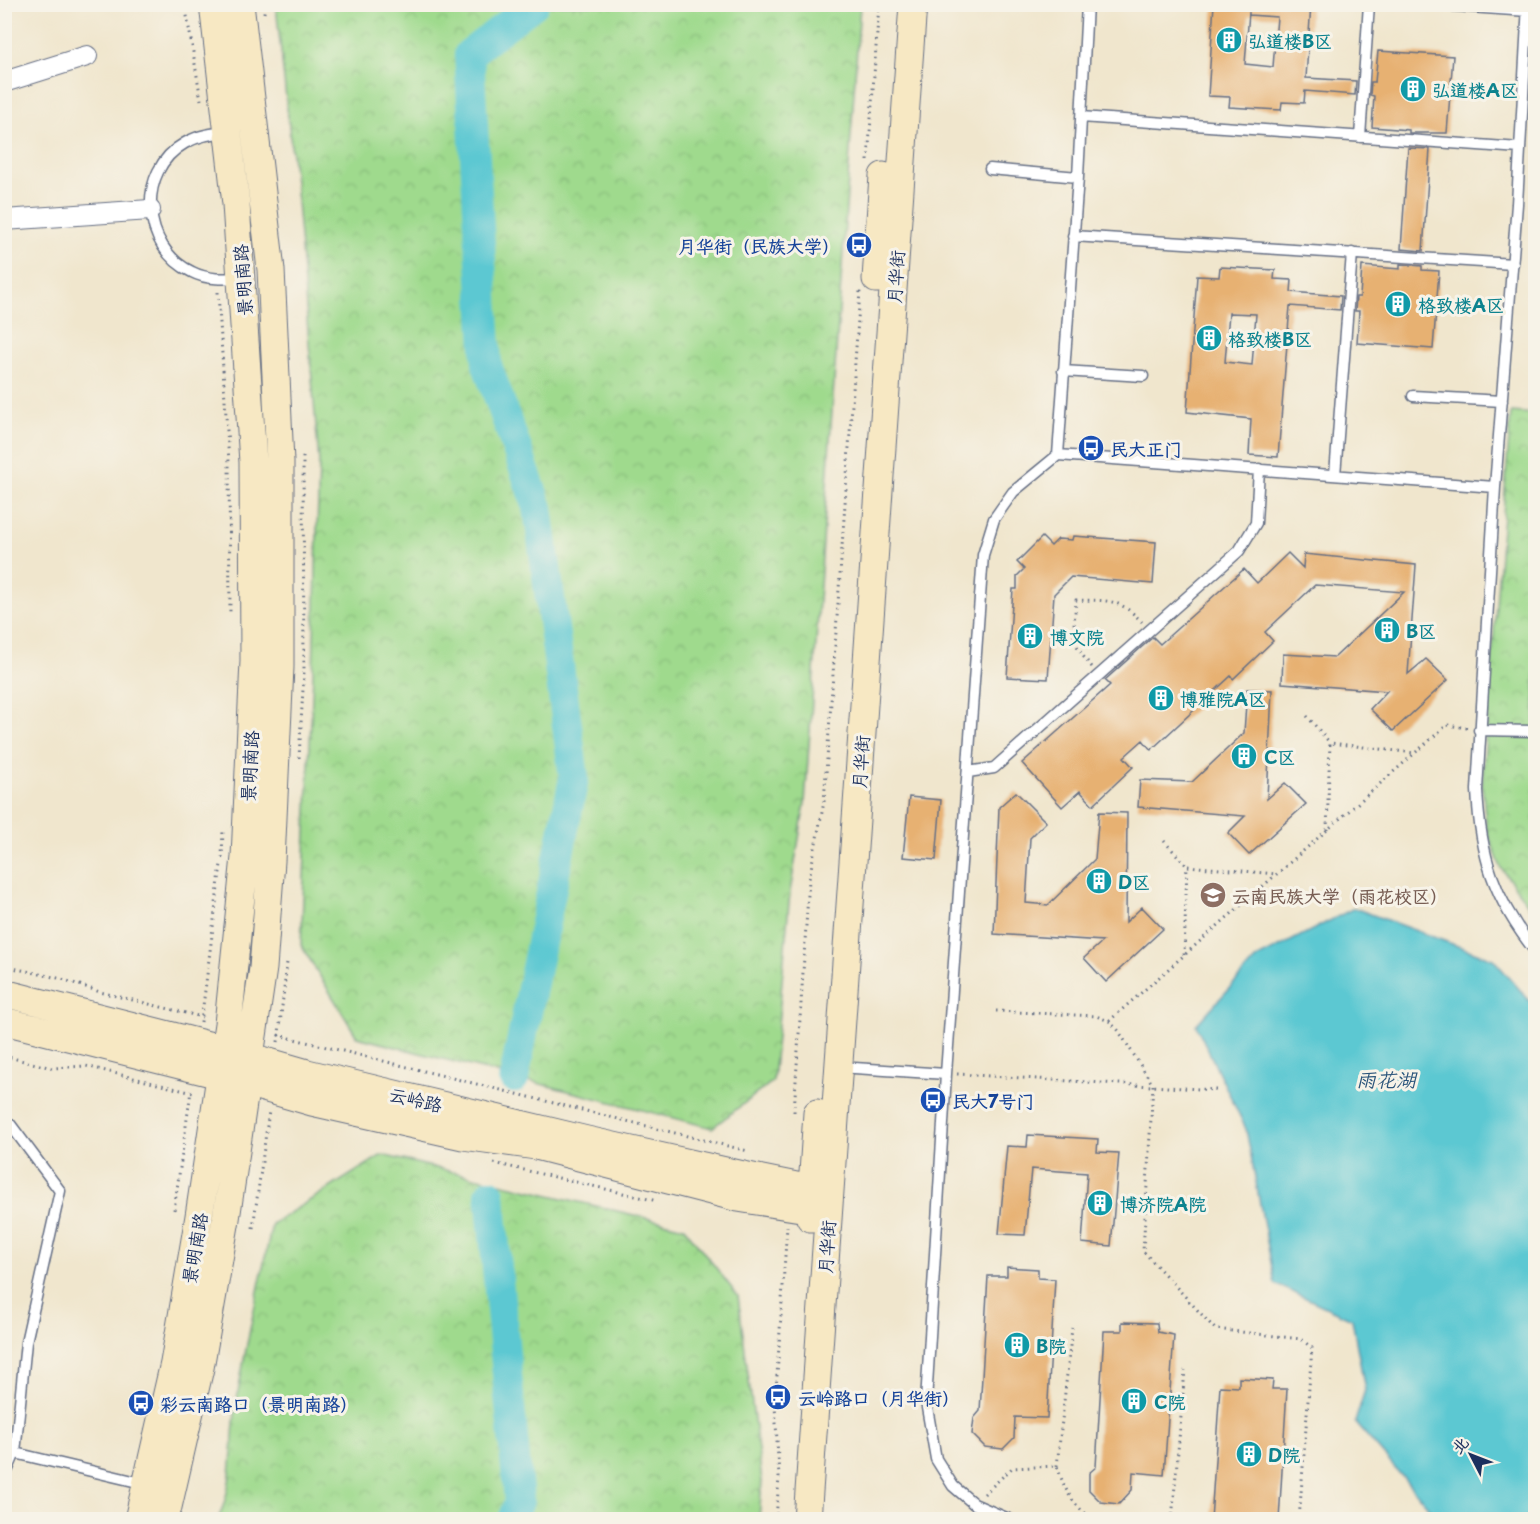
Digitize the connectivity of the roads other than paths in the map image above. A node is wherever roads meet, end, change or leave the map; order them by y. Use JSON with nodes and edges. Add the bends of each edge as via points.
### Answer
{"nodes":[{"id":1,"x":213,"y":4,"type":"edge"},
{"id":2,"x":240,"y":4,"type":"edge"},
{"id":3,"x":895,"y":4,"type":"edge"},
{"id":4,"x":913,"y":4,"type":"edge"},
{"id":5,"x":1088,"y":4,"type":"edge"},
{"id":6,"x":1369,"y":4,"type":"edge"},
{"id":7,"x":1440,"y":5,"type":"edge"},
{"id":8,"x":1528,"y":8,"type":"edge"},
{"id":9,"x":87,"y":56,"type":"dead end"},
{"id":10,"x":4,"y":82,"type":"edge"},
{"id":11,"x":1081,"y":117,"type":"junction"},
{"id":12,"x":218,"y":133,"type":"junction"},
{"id":13,"x":1360,"y":137,"type":"junction"},
{"id":14,"x":1520,"y":148,"type":"junction"},
{"id":15,"x":990,"y":170,"type":"dead end"},
{"id":16,"x":1078,"y":177,"type":"junction"},
{"id":17,"x":150,"y":210,"type":"junction"},
{"id":18,"x":4,"y":220,"type":"edge"},
{"id":19,"x":1072,"y":236,"type":"junction"},
{"id":20,"x":1352,"y":253,"type":"junction"},
{"id":21,"x":1513,"y":264,"type":"junction"},
{"id":22,"x":230,"y":278,"type":"junction"},
{"id":23,"x":1063,"y":371,"type":"junction"},
{"id":24,"x":1143,"y":376,"type":"dead end"},
{"id":25,"x":1413,"y":396,"type":"dead end"},
{"id":26,"x":1502,"y":401,"type":"junction"},
{"id":27,"x":1058,"y":455,"type":"junction"},
{"id":28,"x":1259,"y":469,"type":"junction"},
{"id":29,"x":1335,"y":475,"type":"junction"},
{"id":30,"x":1495,"y":487,"type":"junction"},
{"id":31,"x":1479,"y":730,"type":"junction"},
{"id":32,"x":1536,"y":731,"type":"edge"},
{"id":33,"x":968,"y":772,"type":"junction"},
{"id":34,"x":1536,"y":952,"type":"edge"},
{"id":35,"x":4,"y":993,"type":"edge"},
{"id":36,"x":4,"y":1021,"type":"edge"},
{"id":37,"x":211,"y":1046,"type":"junction"},
{"id":38,"x":250,"y":1056,"type":"junction"},
{"id":39,"x":839,"y":1067,"type":"junction"},
{"id":40,"x":946,"y":1074,"type":"junction"},
{"id":41,"x":246,"y":1083,"type":"junction"},
{"id":42,"x":4,"y":1123,"type":"edge"},
{"id":43,"x":814,"y":1202,"type":"junction"},
{"id":44,"x":15,"y":1453,"type":"junction"},
{"id":45,"x":4,"y":1478,"type":"edge"},
{"id":46,"x":160,"y":1488,"type":"junction"},
{"id":47,"x":138,"y":1520,"type":"edge"},
{"id":48,"x":165,"y":1520,"type":"edge"},
{"id":49,"x":789,"y":1520,"type":"edge"},
{"id":50,"x":807,"y":1520,"type":"edge"},
{"id":51,"x":1011,"y":1520,"type":"edge"}],
"edges":[{"from":1,"to":12,"type":"street","name":"景明南路"},
{"from":2,"to":38,"type":"street","name":"景明南路","via":[[271,270],[280,462],[280,667],[272,849],[263,968]]},
{"from":3,"to":43,"type":"street","name":"月华街"},
{"from":4,"to":39,"type":"street","name":"月华街"},
{"from":5,"to":11,"type":"lane"},
{"from":6,"to":13,"type":"lane"},
{"from":7,"to":8,"type":"lane"},
{"from":8,"to":14,"type":"lane"},
{"from":9,"to":10,"type":"street"},
{"from":11,"to":13,"type":"lane"},
{"from":11,"to":16,"type":"lane"},
{"from":12,"to":17,"type":"lane","via":[[183,144],[164,162],[152,185]]},
{"from":12,"to":22,"type":"street","name":"景明南路"},
{"from":13,"to":14,"type":"lane"},
{"from":14,"to":21,"type":"lane"},
{"from":15,"to":16,"type":"lane"},
{"from":16,"to":19,"type":"lane"},
{"from":17,"to":18,"type":"street"},
{"from":17,"to":22,"type":"lane","via":[[156,236],[171,258],[192,272]]},
{"from":19,"to":20,"type":"lane"},
{"from":19,"to":23,"type":"lane"},
{"from":20,"to":21,"type":"lane"},
{"from":20,"to":29,"type":"lane"},
{"from":21,"to":26,"type":"lane"},
{"from":22,"to":37,"type":"street","name":"景明南路","via":[[253,462],[254,661],[245,858]]},
{"from":23,"to":24,"type":"lane"},
{"from":23,"to":27,"type":"lane"},
{"from":25,"to":26,"type":"lane"},
{"from":26,"to":30,"type":"lane"},
{"from":27,"to":28,"type":"lane"},
{"from":27,"to":33,"type":"lane","via":[[1013,492],[994,519],[983,555]]},
{"from":28,"to":29,"type":"lane"},
{"from":28,"to":33,"type":"lane","via":[[1256,523],[1239,551],[994,768]]},
{"from":29,"to":30,"type":"lane"},
{"from":30,"to":31,"type":"lane"},
{"from":31,"to":32,"type":"lane"},
{"from":31,"to":34,"type":"lane","via":[[1479,824],[1491,877],[1516,926]]},
{"from":33,"to":40,"type":"lane"},
{"from":35,"to":37,"type":"street","name":"云岭路"},
{"from":36,"to":37,"type":"street","name":"云岭路"},
{"from":37,"to":38,"type":"street","name":"云岭路"},
{"from":37,"to":41,"type":"street","name":"云岭路"},
{"from":37,"to":46,"type":"street","name":"景明南路","via":[[199,1215],[174,1363]]},
{"from":38,"to":41,"type":"street","name":"景明南路"},
{"from":38,"to":43,"type":"street","name":"云岭路","via":[[587,1140]]},
{"from":39,"to":40,"type":"lane"},
{"from":39,"to":43,"type":"street","name":"月华街"},
{"from":40,"to":51,"type":"lane","via":[[926,1402],[936,1459],[952,1486],[974,1503]]},
{"from":41,"to":43,"type":"street","name":"云岭路","via":[[463,1136],[536,1146],[738,1198]]},
{"from":41,"to":46,"type":"street","name":"景明南路","via":[[202,1357]]},
{"from":42,"to":44,"type":"lane","via":[[10,1124],[60,1191],[26,1342]]},
{"from":43,"to":49,"type":"street","name":"月华街"},
{"from":43,"to":50,"type":"street","name":"月华街"},
{"from":44,"to":45,"type":"lane"},
{"from":44,"to":46,"type":"lane"},
{"from":46,"to":47,"type":"street","name":"景明南路"},
{"from":46,"to":48,"type":"street","name":"景明南路"}]}
